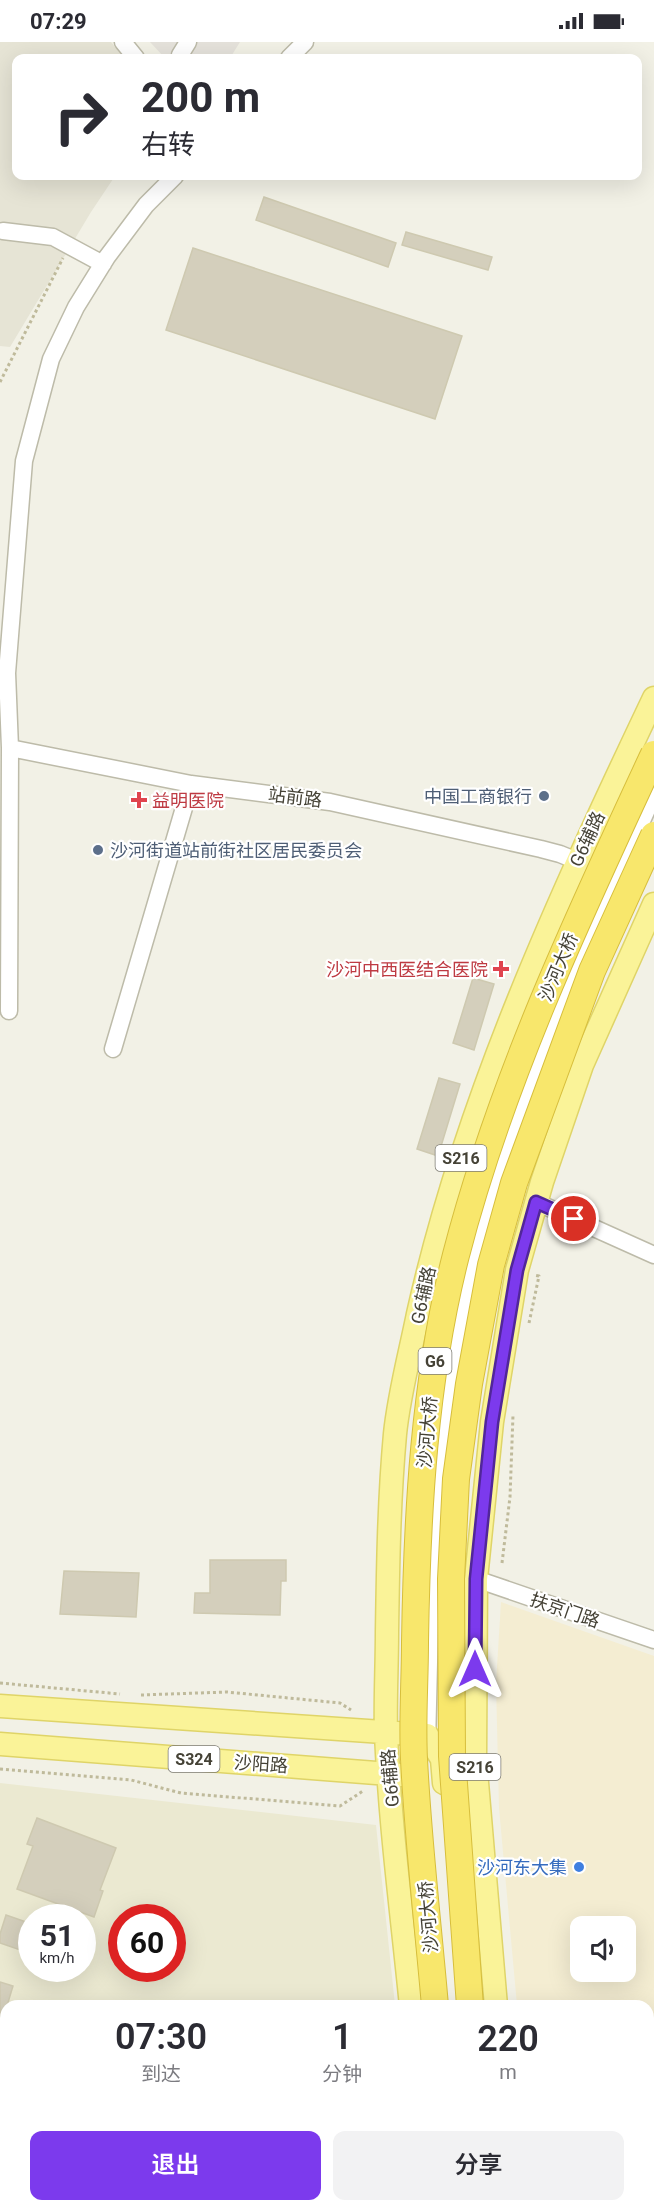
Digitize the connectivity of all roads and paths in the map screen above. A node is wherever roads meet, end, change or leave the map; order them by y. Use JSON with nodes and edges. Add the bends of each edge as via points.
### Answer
{"nodes":[{"id":1,"x":123,"y":42,"type":"edge"},
{"id":2,"x":305,"y":42,"type":"edge"},
{"id":3,"x":133,"y":54,"type":"edge"},
{"id":4,"x":293,"y":54,"type":"edge"},
{"id":5,"x":171,"y":180,"type":"edge"},
{"id":6,"x":3,"y":231,"type":"dead end"},
{"id":7,"x":69,"y":246,"type":"junction"},
{"id":8,"x":103,"y":264,"type":"junction"},
{"id":9,"x":0,"y":382,"type":"edge"},
{"id":10,"x":654,"y":698,"type":"edge"},
{"id":11,"x":5,"y":743,"type":"edge"},
{"id":12,"x":654,"y":754,"type":"edge"},
{"id":13,"x":191,"y":784,"type":"junction"},
{"id":14,"x":654,"y":794,"type":"edge"},
{"id":15,"x":654,"y":835,"type":"edge"},
{"id":16,"x":577,"y":861,"type":"junction"},
{"id":17,"x":616,"y":878,"type":"junction"},
{"id":18,"x":654,"y":895,"type":"edge"},
{"id":19,"x":654,"y":904,"type":"edge"},
{"id":20,"x":9,"y":1011,"type":"dead end"},
{"id":21,"x":113,"y":1050,"type":"dead end"},
{"id":22,"x":536,"y":1202,"type":"junction"},
{"id":23,"x":654,"y":1255,"type":"edge"},
{"id":24,"x":476,"y":1579,"type":"junction"},
{"id":25,"x":654,"y":1640,"type":"edge"},
{"id":26,"x":0,"y":1683,"type":"edge"},
{"id":27,"x":128,"y":1694,"type":"dead end"},
{"id":28,"x":140,"y":1695,"type":"dead end"},
{"id":29,"x":0,"y":1706,"type":"edge"},
{"id":30,"x":358,"y":1715,"type":"dead end"},
{"id":31,"x":386,"y":1732,"type":"junction"},
{"id":32,"x":427,"y":1735,"type":"junction"},
{"id":33,"x":0,"y":1744,"type":"edge"},
{"id":34,"x":442,"y":1759,"type":"junction"},
{"id":35,"x":0,"y":1769,"type":"edge"},
{"id":36,"x":389,"y":1774,"type":"junction"},
{"id":37,"x":427,"y":1776,"type":"junction"},
{"id":38,"x":452,"y":1887,"type":"junction"},
{"id":39,"x":491,"y":1940,"type":"junction"},
{"id":40,"x":410,"y":2000,"type":"edge"},
{"id":41,"x":434,"y":2000,"type":"edge"},
{"id":42,"x":438,"y":2000,"type":"edge"},
{"id":43,"x":460,"y":2000,"type":"edge"},
{"id":44,"x":470,"y":2000,"type":"edge"},
{"id":45,"x":496,"y":2000,"type":"edge"}],
"edges":[{"from":1,"to":3,"type":"street"},
{"from":2,"to":4,"type":"street"},
{"from":5,"to":8,"type":"street","via":[[146,205]]},
{"from":6,"to":7,"type":"street","via":[[53,237]]},
{"from":7,"to":8,"type":"street"},
{"from":7,"to":9,"type":"path"},
{"from":8,"to":11,"type":"street","via":[[51,359],[24,461]]},
{"from":10,"to":16,"type":"main road","name":"G6辅路","number":"S216"},
{"from":11,"to":13,"type":"street","name":"站前路"},
{"from":11,"to":20,"type":"street"},
{"from":12,"to":41,"type":"highway","name":"沙河大桥","number":"G6","bridge":true,"via":[[522,1053],[456,1257],[432,1378],[416,1577],[414,1757]]},
{"from":13,"to":16,"type":"street","name":"站前路","via":[[330,802],[541,849]]},
{"from":13,"to":21,"type":"street"},
{"from":14,"to":17,"type":"street"},
{"from":15,"to":44,"type":"highway","name":"沙河大桥","number":"G6","bridge":true,"via":[[592,971],[514,1183],[491,1265],[469,1384],[456,1479],[451,1591],[452,1756]]},
{"from":16,"to":17,"type":"street","name":"站前路"},
{"from":16,"to":31,"type":"main road","name":"G6辅路","number":"S216","via":[[524,985],[469,1135],[433,1249],[412,1343],[395,1432]]},
{"from":17,"to":18,"type":"street","name":"站前路"},
{"from":17,"to":32,"type":"street","via":[[578,963],[512,1135],[470,1283],[439,1476],[431,1579]]},
{"from":19,"to":22,"type":"main road","number":"S216","via":[[582,1065]]},
{"from":22,"to":23,"type":"street"},
{"from":22,"to":24,"type":"main road","number":"S216","via":[[517,1270],[503,1351]]},
{"from":24,"to":25,"type":"street","name":"扶京门路"},
{"from":24,"to":39,"type":"main road","number":"S216","via":[[475,1759]]},
{"from":26,"to":27,"type":"path"},
{"from":28,"to":30,"type":"path","via":[[227,1692],[340,1703]]},
{"from":29,"to":31,"type":"main road","number":"S324"},
{"from":31,"to":32,"type":"main road"},
{"from":31,"to":36,"type":"main road","name":"G6辅路","number":"S216"},
{"from":32,"to":34,"type":"main road"},
{"from":32,"to":37,"type":"street"},
{"from":33,"to":36,"type":"main road","name":"沙阳路","number":"S324"},
{"from":34,"to":37,"type":"main road"},
{"from":34,"to":38,"type":"main road"},
{"from":35,"to":36,"type":"path","via":[[130,1780],[181,1793],[340,1806]]},
{"from":36,"to":37,"type":"main road","name":"沙阳路","number":"S324"},
{"from":36,"to":40,"type":"main road","name":"G6辅路","number":"S216"},
{"from":37,"to":42,"type":"street","via":[[443,1990]]},
{"from":38,"to":39,"type":"main road"},
{"from":38,"to":43,"type":"main road"},
{"from":39,"to":45,"type":"main road","number":"S216"}]}
